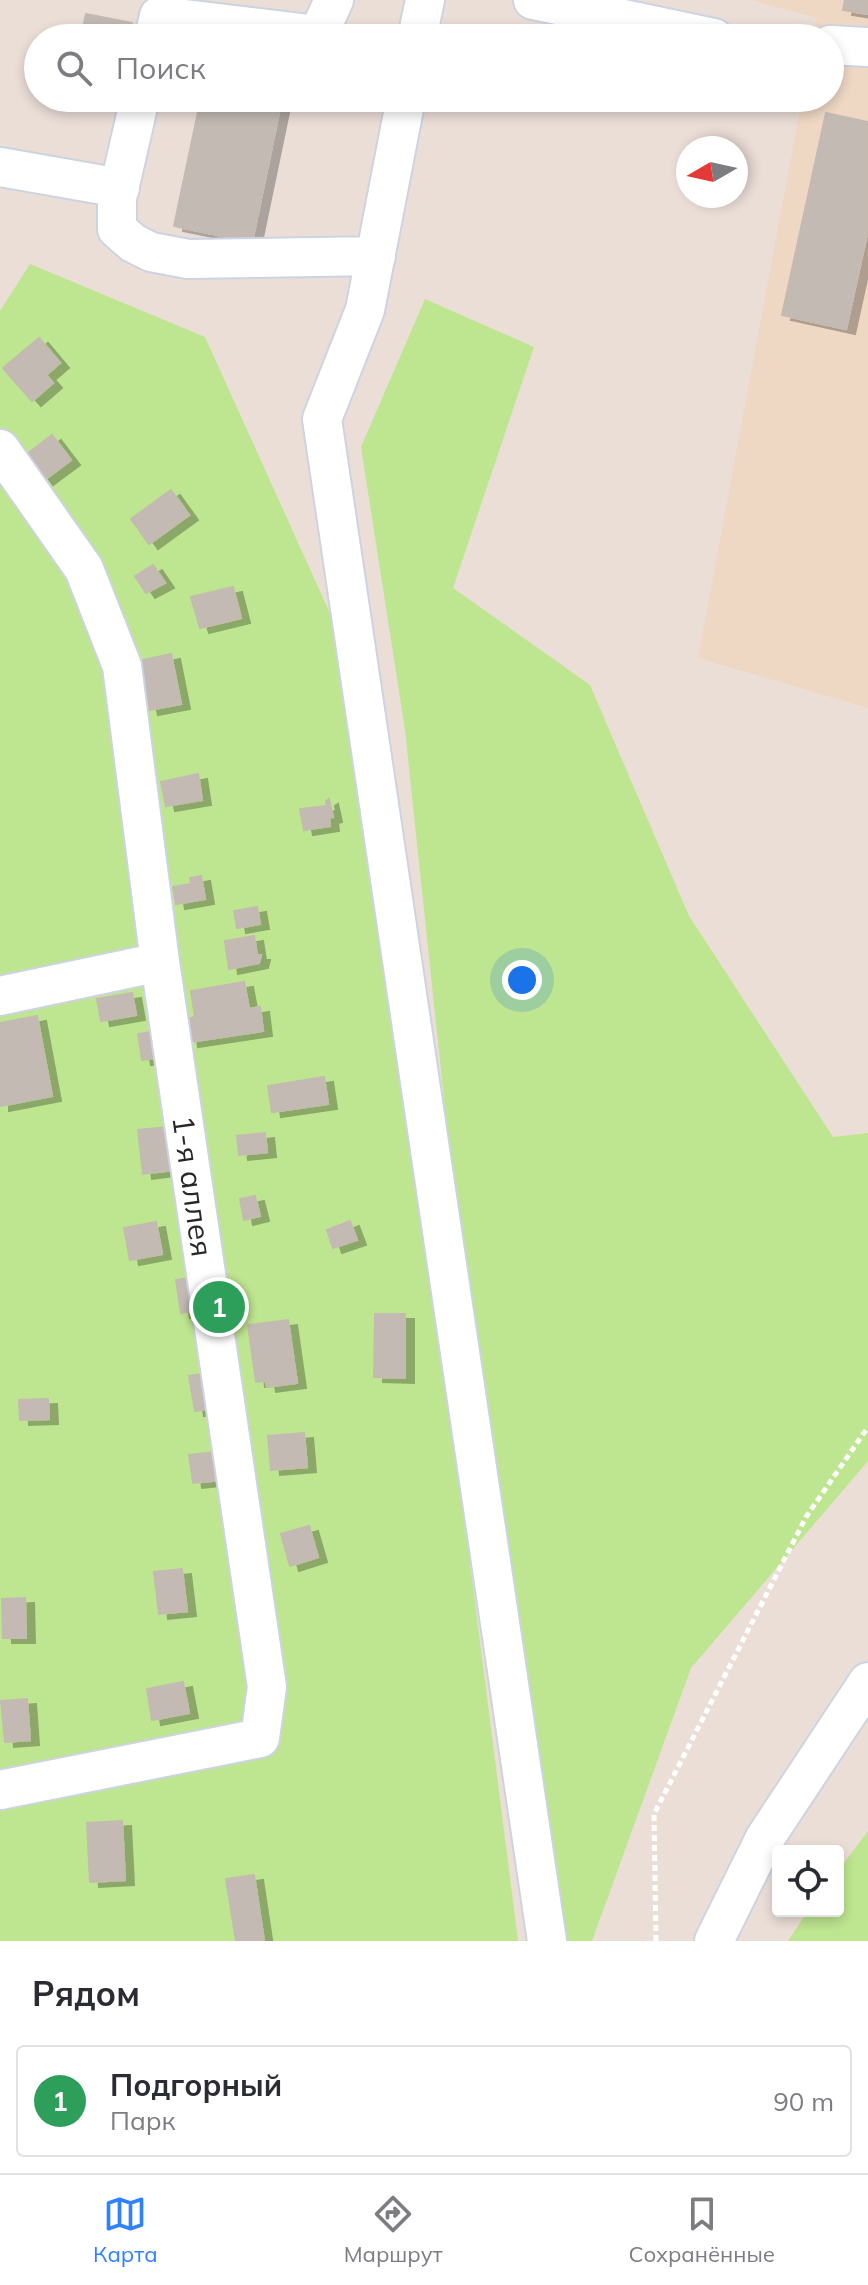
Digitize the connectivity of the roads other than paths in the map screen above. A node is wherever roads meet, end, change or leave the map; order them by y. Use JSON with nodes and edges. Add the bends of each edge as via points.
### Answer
{"nodes":[{"id":1,"x":334,"y":0,"type":"edge"},
{"id":2,"x":425,"y":0,"type":"edge"},
{"id":3,"x":533,"y":0,"type":"edge"},
{"id":4,"x":157,"y":24,"type":"edge"},
{"id":5,"x":226,"y":24,"type":"edge"},
{"id":6,"x":323,"y":24,"type":"edge"},
{"id":7,"x":420,"y":24,"type":"edge"},
{"id":8,"x":647,"y":24,"type":"edge"},
{"id":9,"x":844,"y":46,"type":"edge"},
{"id":10,"x":868,"y":47,"type":"edge"},
{"id":11,"x":137,"y":112,"type":"edge"},
{"id":12,"x":403,"y":112,"type":"edge"},
{"id":13,"x":0,"y":167,"type":"edge"},
{"id":14,"x":120,"y":188,"type":"junction"},
{"id":15,"x":376,"y":256,"type":"junction"},
{"id":16,"x":0,"y":449,"type":"edge"},
{"id":17,"x":160,"y":962,"type":"junction"},
{"id":18,"x":0,"y":996,"type":"edge"},
{"id":19,"x":868,"y":1682,"type":"edge"},
{"id":20,"x":0,"y":1790,"type":"edge"},
{"id":21,"x":547,"y":1941,"type":"edge"},
{"id":22,"x":714,"y":1941,"type":"edge"}],
"edges":[{"from":1,"to":6,"type":"lane"},
{"from":2,"to":7,"type":"lane"},
{"from":3,"to":8,"type":"lane"},
{"from":4,"to":5,"type":"lane","via":[[159,16]]},
{"from":9,"to":10,"type":"lane"},
{"from":11,"to":14,"type":"lane"},
{"from":12,"to":15,"type":"lane"},
{"from":13,"to":14,"type":"lane"},
{"from":14,"to":15,"type":"lane","via":[[117,229],[151,252],[188,259]]},
{"from":15,"to":21,"type":"lane","via":[[365,310],[322,419]]},
{"from":16,"to":17,"type":"lane","name":"1-я аллея","via":[[84,569],[122,666]]},
{"from":17,"to":18,"type":"lane"},
{"from":17,"to":20,"type":"lane","name":"1-я аллея","via":[[267,1687],[260,1738]]},
{"from":19,"to":22,"type":"lane","via":[[765,1838]]}]}
